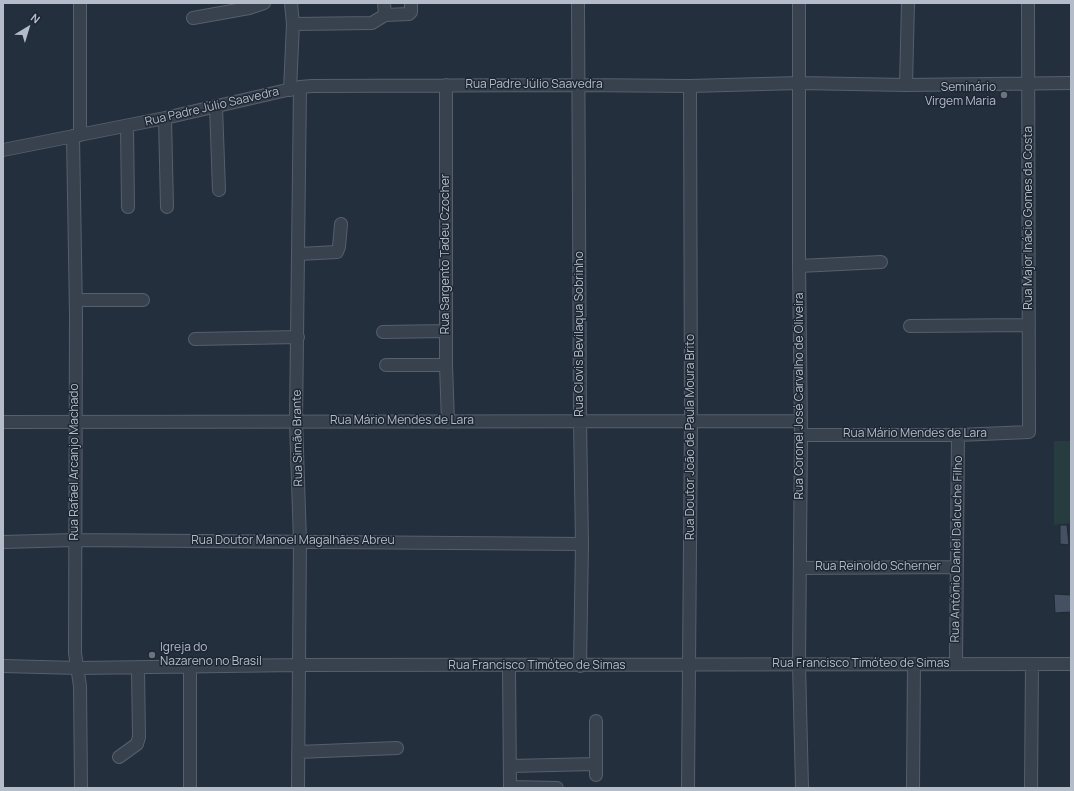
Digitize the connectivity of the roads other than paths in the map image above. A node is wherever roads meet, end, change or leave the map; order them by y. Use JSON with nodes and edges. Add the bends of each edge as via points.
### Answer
{"nodes":[{"id":1,"x":80,"y":3,"type":"edge"},
{"id":2,"x":264,"y":3,"type":"edge"},
{"id":3,"x":291,"y":3,"type":"edge"},
{"id":4,"x":411,"y":3,"type":"edge"},
{"id":5,"x":578,"y":3,"type":"edge"},
{"id":6,"x":799,"y":3,"type":"edge"},
{"id":7,"x":908,"y":3,"type":"edge"},
{"id":8,"x":1028,"y":3,"type":"edge"},
{"id":9,"x":385,"y":9,"type":"edge"},
{"id":10,"x":194,"y":18,"type":"dead end"},
{"id":11,"x":293,"y":24,"type":"junction"},
{"id":12,"x":1029,"y":82,"type":"junction"},
{"id":13,"x":799,"y":83,"type":"junction"},
{"id":14,"x":1071,"y":83,"type":"edge"},
{"id":15,"x":906,"y":84,"type":"junction"},
{"id":16,"x":446,"y":85,"type":"junction"},
{"id":17,"x":579,"y":85,"type":"junction"},
{"id":18,"x":690,"y":86,"type":"junction"},
{"id":19,"x":295,"y":88,"type":"junction"},
{"id":20,"x":216,"y":106,"type":"junction"},
{"id":21,"x":166,"y":118,"type":"junction"},
{"id":22,"x":127,"y":126,"type":"junction"},
{"id":23,"x":77,"y":135,"type":"junction"},
{"id":24,"x":3,"y":150,"type":"edge"},
{"id":25,"x":219,"y":190,"type":"dead end"},
{"id":26,"x":167,"y":206,"type":"dead end"},
{"id":27,"x":128,"y":207,"type":"dead end"},
{"id":28,"x":341,"y":224,"type":"dead end"},
{"id":29,"x":299,"y":254,"type":"junction"},
{"id":30,"x":881,"y":262,"type":"dead end"},
{"id":31,"x":799,"y":266,"type":"junction"},
{"id":32,"x":76,"y":300,"type":"junction"},
{"id":33,"x":143,"y":300,"type":"dead end"},
{"id":34,"x":1029,"y":325,"type":"junction"},
{"id":35,"x":910,"y":326,"type":"dead end"},
{"id":36,"x":446,"y":331,"type":"junction"},
{"id":37,"x":383,"y":332,"type":"dead end"},
{"id":38,"x":298,"y":337,"type":"junction"},
{"id":39,"x":195,"y":339,"type":"dead end"},
{"id":40,"x":386,"y":364,"type":"dead end"},
{"id":41,"x":446,"y":365,"type":"junction"},
{"id":42,"x":76,"y":421,"type":"junction"},
{"id":43,"x":296,"y":421,"type":"junction"},
{"id":44,"x":580,"y":421,"type":"junction"},
{"id":45,"x":691,"y":421,"type":"junction"},
{"id":46,"x":3,"y":422,"type":"edge"},
{"id":47,"x":448,"y":422,"type":"junction"},
{"id":48,"x":800,"y":422,"type":"junction"},
{"id":49,"x":1029,"y":432,"type":"joint"},
{"id":50,"x":958,"y":434,"type":"junction"},
{"id":51,"x":801,"y":435,"type":"junction"},
{"id":52,"x":74,"y":540,"type":"junction"},
{"id":53,"x":300,"y":541,"type":"junction"},
{"id":54,"x":3,"y":542,"type":"edge"},
{"id":55,"x":582,"y":544,"type":"junction"},
{"id":56,"x":956,"y":567,"type":"junction"},
{"id":57,"x":800,"y":568,"type":"junction"},
{"id":58,"x":956,"y":663,"type":"junction"},
{"id":59,"x":799,"y":664,"type":"junction"},
{"id":60,"x":914,"y":664,"type":"junction"},
{"id":61,"x":1032,"y":664,"type":"junction"},
{"id":62,"x":1071,"y":664,"type":"edge"},
{"id":63,"x":298,"y":665,"type":"junction"},
{"id":64,"x":690,"y":665,"type":"junction"},
{"id":65,"x":3,"y":666,"type":"edge"},
{"id":66,"x":509,"y":666,"type":"junction"},
{"id":67,"x":580,"y":666,"type":"junction"},
{"id":68,"x":78,"y":668,"type":"junction"},
{"id":69,"x":138,"y":668,"type":"junction"},
{"id":70,"x":190,"y":668,"type":"junction"},
{"id":71,"x":596,"y":721,"type":"dead end"},
{"id":72,"x":397,"y":748,"type":"dead end"},
{"id":73,"x":298,"y":752,"type":"junction"},
{"id":74,"x":119,"y":757,"type":"dead end"},
{"id":75,"x":510,"y":766,"type":"junction"},
{"id":76,"x":510,"y":787,"type":"edge"},
{"id":77,"x":81,"y":788,"type":"edge"},
{"id":78,"x":190,"y":788,"type":"edge"},
{"id":79,"x":298,"y":788,"type":"edge"},
{"id":80,"x":557,"y":788,"type":"edge"},
{"id":81,"x":688,"y":788,"type":"edge"},
{"id":82,"x":802,"y":788,"type":"edge"},
{"id":83,"x":913,"y":788,"type":"edge"},
{"id":84,"x":1031,"y":788,"type":"edge"}],
"edges":[{"from":1,"to":23,"type":"street","name":"Rua Rafael Arcanjo Machado"},
{"from":2,"to":10,"type":"street"},
{"from":3,"to":11,"type":"street","name":"Rua Simão Brante"},
{"from":4,"to":9,"type":"street","via":[[409,14]]},
{"from":5,"to":17,"type":"street","name":"Rua Clovis Bevilaqua Sobrinho"},
{"from":6,"to":13,"type":"street","name":"Rua Coronel José Carvalho de Oliveira"},
{"from":7,"to":15,"type":"street"},
{"from":8,"to":12,"type":"street","name":"Rua Major Inácio Gomes da Costa"},
{"from":9,"to":11,"type":"street","via":[[372,23]]},
{"from":11,"to":19,"type":"street","name":"Rua Simão Brante"},
{"from":12,"to":14,"type":"street","name":"Rua Padre Júlio Saavedra"},
{"from":12,"to":15,"type":"street","name":"Rua Padre Júlio Saavedra"},
{"from":12,"to":34,"type":"street","name":"Rua Major Inácio Gomes da Costa"},
{"from":13,"to":15,"type":"street","name":"Rua Padre Júlio Saavedra"},
{"from":13,"to":18,"type":"street","name":"Rua Padre Júlio Saavedra"},
{"from":13,"to":31,"type":"street","name":"Rua Coronel José Carvalho de Oliveira"},
{"from":16,"to":17,"type":"street","name":"Rua Padre Júlio Saavedra"},
{"from":16,"to":19,"type":"street","name":"Rua Padre Júlio Saavedra"},
{"from":16,"to":36,"type":"street","name":"Rua Sargento Tadeu Czocher"},
{"from":17,"to":18,"type":"street","name":"Rua Padre Júlio Saavedra"},
{"from":17,"to":44,"type":"street","name":"Rua Clovis Bevilaqua Sobrinho"},
{"from":18,"to":45,"type":"street","name":"Rua Doutor João de Paula Moura Brito"},
{"from":19,"to":20,"type":"street","name":"Rua Padre Júlio Saavedra"},
{"from":19,"to":29,"type":"street","name":"Rua Simão Brante"},
{"from":20,"to":21,"type":"street","name":"Rua Padre Júlio Saavedra"},
{"from":20,"to":25,"type":"street"},
{"from":21,"to":22,"type":"street","name":"Rua Padre Júlio Saavedra"},
{"from":21,"to":26,"type":"street"},
{"from":22,"to":23,"type":"street","name":"Rua Padre Júlio Saavedra"},
{"from":22,"to":27,"type":"street"},
{"from":23,"to":24,"type":"street","name":"Rua Padre Júlio Saavedra"},
{"from":23,"to":32,"type":"street","name":"Rua Rafael Arcanjo Machado"},
{"from":28,"to":29,"type":"street","via":[[337,252]]},
{"from":29,"to":38,"type":"street","name":"Rua Simão Brante"},
{"from":30,"to":31,"type":"street"},
{"from":31,"to":48,"type":"street","name":"Rua Coronel José Carvalho de Oliveira"},
{"from":32,"to":33,"type":"street"},
{"from":32,"to":42,"type":"street","name":"Rua Rafael Arcanjo Machado"},
{"from":34,"to":35,"type":"street"},
{"from":34,"to":49,"type":"street","name":"Rua Major Inácio Gomes da Costa"},
{"from":36,"to":37,"type":"street"},
{"from":36,"to":41,"type":"street","name":"Rua Sargento Tadeu Czocher"},
{"from":38,"to":39,"type":"street"},
{"from":38,"to":43,"type":"street","name":"Rua Simão Brante"},
{"from":40,"to":41,"type":"street"},
{"from":41,"to":47,"type":"street","name":"Rua Sargento Tadeu Czocher"},
{"from":42,"to":43,"type":"street","name":"Rua Mário Mendes de Lara"},
{"from":42,"to":46,"type":"street","name":"Rua Mário Mendes de Lara"},
{"from":42,"to":52,"type":"street","name":"Rua Rafael Arcanjo Machado"},
{"from":43,"to":47,"type":"street","name":"Rua Mário Mendes de Lara"},
{"from":43,"to":53,"type":"street","name":"Rua Simão Brante"},
{"from":44,"to":45,"type":"street","name":"Rua Mário Mendes de Lara"},
{"from":44,"to":47,"type":"street","name":"Rua Mário Mendes de Lara"},
{"from":44,"to":55,"type":"street","name":"Rua Clovis Bevilaqua Sobrinho"},
{"from":45,"to":48,"type":"street","name":"Rua Mário Mendes de Lara"},
{"from":45,"to":64,"type":"street","name":"Rua Doutor João de Paula Moura Brito"},
{"from":48,"to":51,"type":"street","name":"Rua Coronel José Carvalho de Oliveira"},
{"from":49,"to":50,"type":"street","name":"Rua Mário Mendes de Lara"},
{"from":50,"to":51,"type":"street","name":"Rua Mário Mendes de Lara"},
{"from":50,"to":56,"type":"street","name":"Rua Antônio Daniel Dalcuche Filho"},
{"from":51,"to":57,"type":"street","name":"Rua Coronel José Carvalho de Oliveira"},
{"from":52,"to":53,"type":"street","name":"Rua Doutor Manoel Magalhães Abreu"},
{"from":52,"to":54,"type":"street","name":"Rua Doutor Manoel Magalhães Abreu"},
{"from":52,"to":68,"type":"street","name":"Rua Rafael Arcanjo Machado","via":[[75,652]]},
{"from":53,"to":55,"type":"street","name":"Rua Doutor Manoel Magalhães Abreu"},
{"from":53,"to":63,"type":"street","name":"Rua Simão Brante"},
{"from":55,"to":67,"type":"street","name":"Rua Clovis Bevilaqua Sobrinho"},
{"from":56,"to":57,"type":"street","name":"Rua Reinoldo Scherner"},
{"from":56,"to":58,"type":"street","name":"Rua Antônio Daniel Dalcuche Filho"},
{"from":57,"to":59,"type":"street","name":"Rua Coronel José Carvalho de Oliveira"},
{"from":58,"to":60,"type":"street","name":"Rua Francisco Timóteo de Simas"},
{"from":58,"to":61,"type":"street","name":"Rua Francisco Timóteo de Simas"},
{"from":59,"to":60,"type":"street","name":"Rua Francisco Timóteo de Simas"},
{"from":59,"to":64,"type":"street","name":"Rua Francisco Timóteo de Simas"},
{"from":59,"to":82,"type":"street","name":"Rua Coronel José Carvalho de Oliveira"},
{"from":60,"to":83,"type":"street"},
{"from":61,"to":62,"type":"street","name":"Rua Francisco Timóteo de Simas"},
{"from":61,"to":84,"type":"street"},
{"from":63,"to":66,"type":"street","name":"Rua Francisco Timóteo de Simas"},
{"from":63,"to":70,"type":"street","name":"Rua Francisco Timóteo de Simas"},
{"from":63,"to":73,"type":"street","name":"Rua Simão Brante"},
{"from":64,"to":67,"type":"street","name":"Rua Francisco Timóteo de Simas"},
{"from":64,"to":81,"type":"street","name":"Rua Doutor João de Paula Moura Brito"},
{"from":65,"to":68,"type":"street","name":"Rua Francisco Timóteo de Simas"},
{"from":66,"to":67,"type":"street","name":"Rua Francisco Timóteo de Simas"},
{"from":66,"to":75,"type":"street"},
{"from":68,"to":69,"type":"street","name":"Rua Francisco Timóteo de Simas"},
{"from":68,"to":77,"type":"street","name":"Rua Rafael Arcanjo Machado"},
{"from":69,"to":70,"type":"street","name":"Rua Francisco Timóteo de Simas"},
{"from":69,"to":74,"type":"street","via":[[139,737],[137,744]]},
{"from":70,"to":78,"type":"street"},
{"from":71,"to":75,"type":"street","via":[[596,769]]},
{"from":72,"to":73,"type":"street"},
{"from":73,"to":79,"type":"street","name":"Rua Simão Brante"},
{"from":75,"to":76,"type":"street"},
{"from":76,"to":80,"type":"street"}]}
